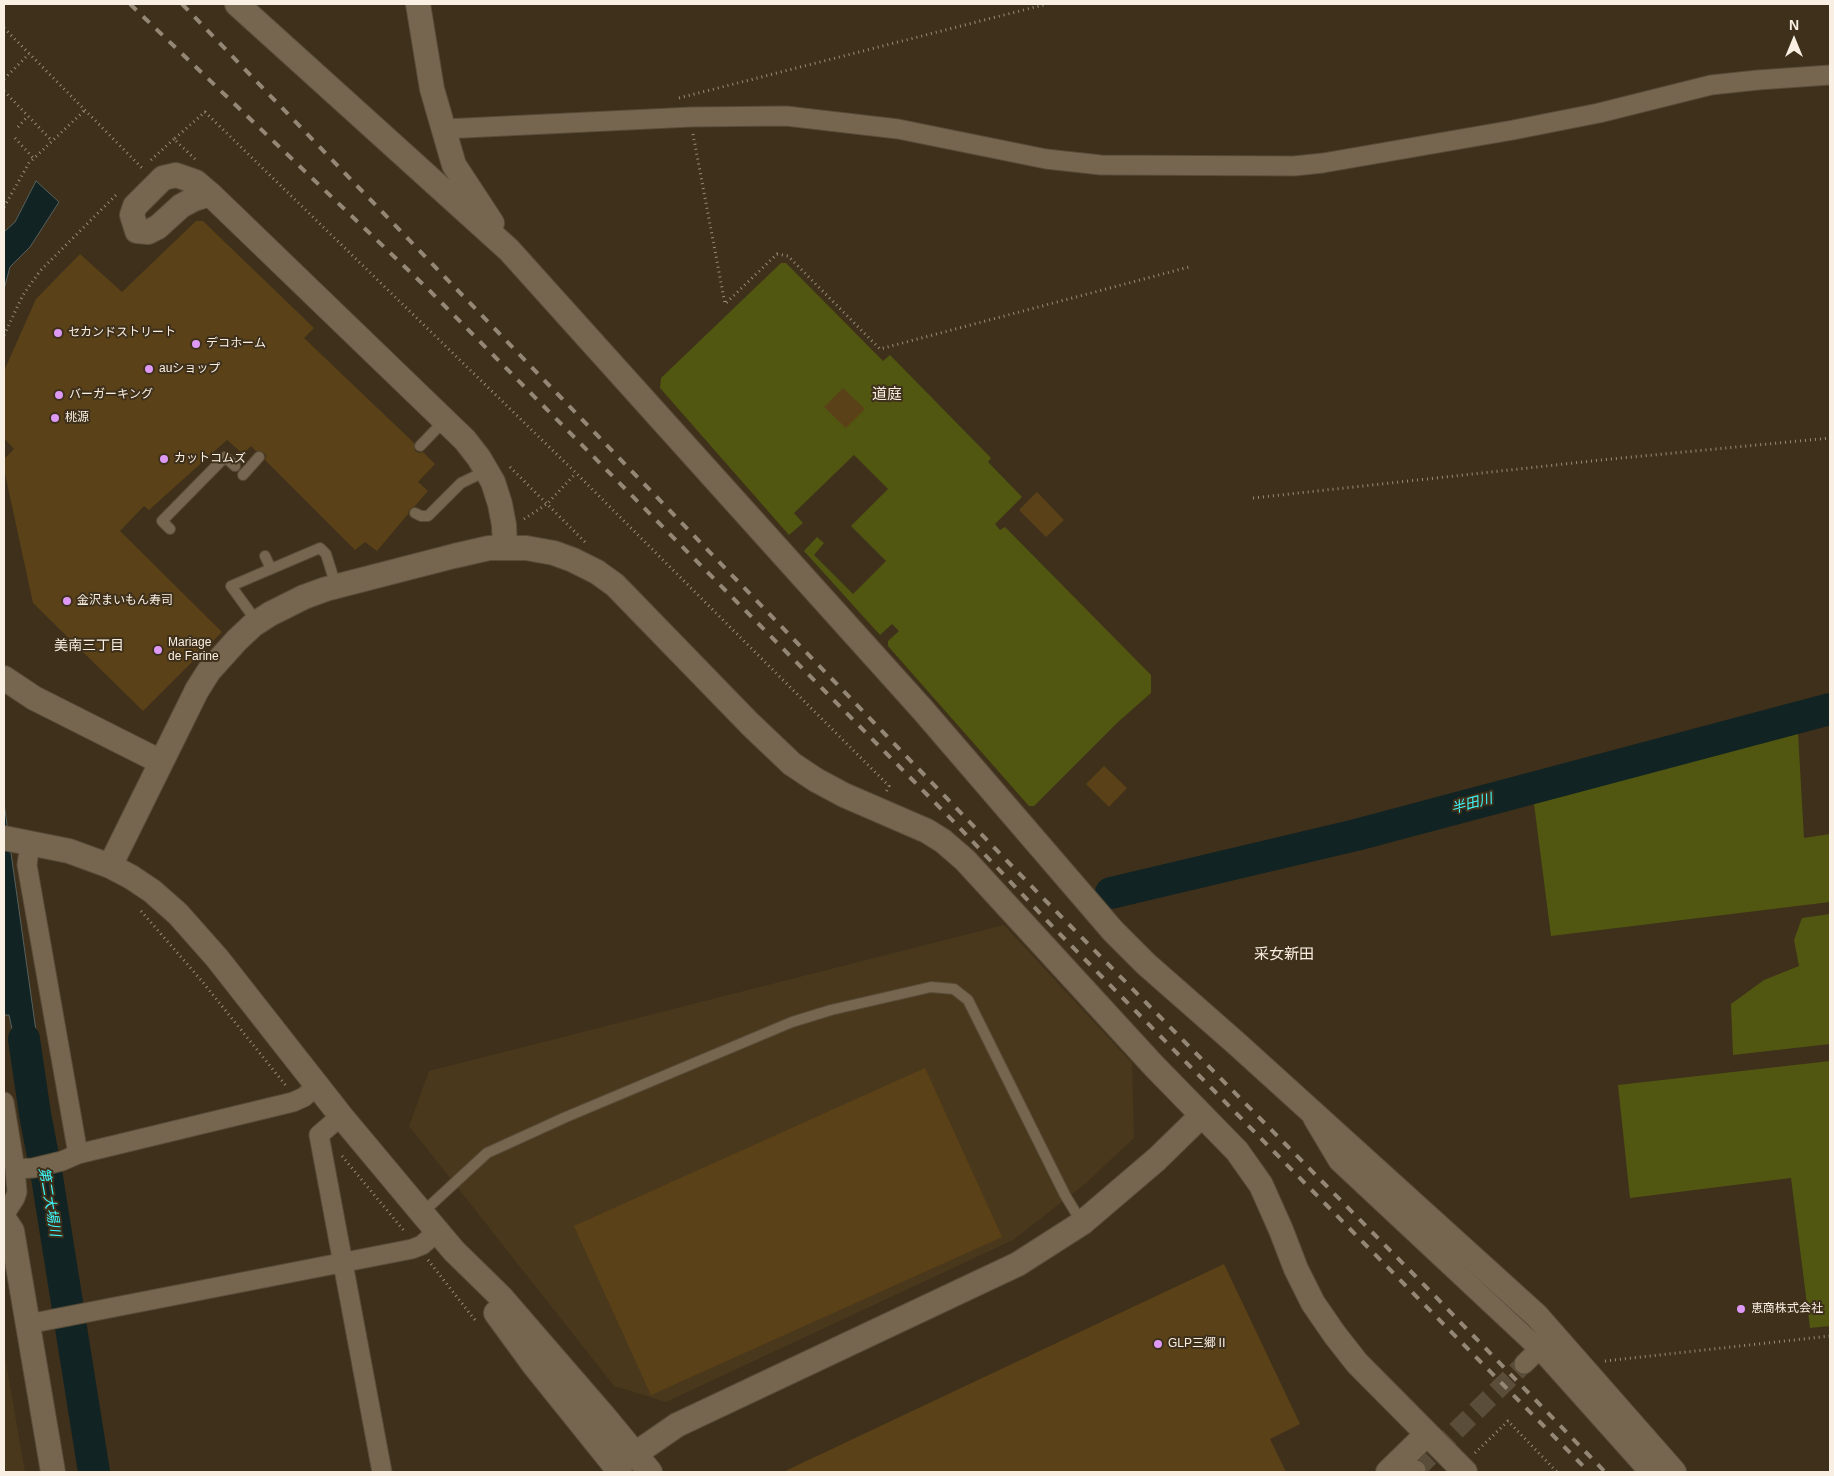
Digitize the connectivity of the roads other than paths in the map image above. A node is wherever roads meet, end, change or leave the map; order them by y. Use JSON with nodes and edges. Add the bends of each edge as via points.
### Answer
{"nodes":[{"id":1,"x":237,"y":4,"type":"edge"},
{"id":2,"x":418,"y":4,"type":"edge"},
{"id":3,"x":1830,"y":75,"type":"edge"},
{"id":4,"x":444,"y":129,"type":"junction"},
{"id":5,"x":210,"y":194,"type":"dead end"},
{"id":6,"x":509,"y":250,"type":"junction"},
{"id":7,"x":445,"y":420,"type":"junction"},
{"id":8,"x":420,"y":446,"type":"dead end"},
{"id":9,"x":259,"y":457,"type":"dead end"},
{"id":10,"x":235,"y":466,"type":"dead end"},
{"id":11,"x":496,"y":467,"type":"junction"},
{"id":12,"x":244,"y":475,"type":"dead end"},
{"id":13,"x":415,"y":513,"type":"dead end"},
{"id":14,"x":170,"y":529,"type":"dead end"},
{"id":15,"x":505,"y":548,"type":"junction"},
{"id":16,"x":265,"y":556,"type":"dead end"},
{"id":17,"x":271,"y":568,"type":"junction"},
{"id":18,"x":336,"y":586,"type":"junction"},
{"id":19,"x":257,"y":622,"type":"junction"},
{"id":20,"x":4,"y":678,"type":"edge"},
{"id":21,"x":161,"y":762,"type":"junction"},
{"id":22,"x":17,"y":840,"type":"edge"},
{"id":23,"x":110,"y":866,"type":"junction"},
{"id":24,"x":317,"y":1086,"type":"junction"},
{"id":25,"x":4,"y":1102,"type":"edge"},
{"id":26,"x":1308,"y":1109,"type":"junction"},
{"id":27,"x":1202,"y":1115,"type":"junction"},
{"id":28,"x":341,"y":1116,"type":"junction"},
{"id":29,"x":70,"y":1158,"type":"junction"},
{"id":30,"x":24,"y":1168,"type":"junction"},
{"id":31,"x":422,"y":1213,"type":"junction"},
{"id":32,"x":4,"y":1215,"type":"edge"},
{"id":33,"x":4,"y":1219,"type":"edge"},
{"id":34,"x":1082,"y":1223,"type":"junction"},
{"id":35,"x":438,"y":1231,"type":"junction"},
{"id":36,"x":454,"y":1251,"type":"junction"},
{"id":37,"x":342,"y":1264,"type":"junction"},
{"id":38,"x":39,"y":1322,"type":"junction"},
{"id":39,"x":1539,"y":1349,"type":"junction"},
{"id":40,"x":1524,"y":1364,"type":"tunnel mouth"},
{"id":41,"x":1427,"y":1434,"type":"junction"},
{"id":42,"x":635,"y":1454,"type":"junction"},
{"id":43,"x":1454,"y":1468,"type":"edge"},
{"id":44,"x":53,"y":1472,"type":"edge"},
{"id":45,"x":382,"y":1472,"type":"edge"},
{"id":46,"x":620,"y":1472,"type":"edge"},
{"id":47,"x":650,"y":1472,"type":"edge"},
{"id":48,"x":1388,"y":1472,"type":"edge"},
{"id":49,"x":1649,"y":1472,"type":"edge"},
{"id":50,"x":1674,"y":1472,"type":"edge"}],
"edges":[{"from":1,"to":6,"type":"street"},
{"from":2,"to":4,"type":"street","via":[[432,89]]},
{"from":3,"to":4,"type":"street","via":[[1712,85],[1513,130],[1294,166],[1101,165],[1046,159],[898,129],[786,116],[691,117]]},
{"from":4,"to":6,"type":"street","via":[[454,165]]},
{"from":5,"to":7,"type":"street"},
{"from":6,"to":26,"type":"street","via":[[922,709],[1113,931]]},
{"from":7,"to":8,"type":"lane"},
{"from":7,"to":11,"type":"street"},
{"from":9,"to":12,"type":"lane"},
{"from":10,"to":14,"type":"lane","via":[[225,457],[162,521]]},
{"from":11,"to":13,"type":"lane","via":[[461,483],[428,516]]},
{"from":11,"to":15,"type":"street","via":[[493,482],[504,525]]},
{"from":15,"to":18,"type":"street","via":[[489,548]]},
{"from":15,"to":27,"type":"street","via":[[554,553],[597,572],[615,584],[756,731],[792,764],[844,796],[943,841]]},
{"from":16,"to":17,"type":"lane"},
{"from":17,"to":18,"type":"lane","via":[[320,548],[326,554]]},
{"from":17,"to":19,"type":"lane","via":[[231,586]]},
{"from":18,"to":19,"type":"street","via":[[284,606]]},
{"from":19,"to":21,"type":"street","via":[[209,671]]},
{"from":20,"to":21,"type":"street","via":[[34,698]]},
{"from":21,"to":23,"type":"street"},
{"from":22,"to":23,"type":"street","via":[[69,851]]},
{"from":22,"to":29,"type":"street","via":[[27,865]]},
{"from":23,"to":24,"type":"street","via":[[152,891],[178,914],[217,958]]},
{"from":24,"to":28,"type":"street"},
{"from":24,"to":29,"type":"street","via":[[293,1102]]},
{"from":25,"to":30,"type":"street"},
{"from":26,"to":39,"type":"street","via":[[1338,1161]]},
{"from":26,"to":50,"type":"street","via":[[1537,1316]]},
{"from":27,"to":34,"type":"street","via":[[1157,1159]]},
{"from":27,"to":41,"type":"street","via":[[1237,1151],[1261,1186],[1296,1269],[1313,1303],[1335,1335]]},
{"from":28,"to":31,"type":"street"},
{"from":28,"to":37,"type":"street","via":[[319,1135]]},
{"from":29,"to":30,"type":"street"},
{"from":30,"to":32,"type":"street","via":[[15,1198]]},
{"from":31,"to":34,"type":"lane","via":[[487,1153],[566,1117],[792,1022],[931,987],[954,989],[968,1000],[1065,1196]]},
{"from":31,"to":35,"type":"street"},
{"from":33,"to":38,"type":"street","via":[[12,1230]]},
{"from":34,"to":42,"type":"street","via":[[1018,1264],[677,1425]]},
{"from":35,"to":36,"type":"street"},
{"from":35,"to":37,"type":"street","via":[[412,1249]]},
{"from":36,"to":42,"type":"street","via":[[501,1297]]},
{"from":36,"to":46,"type":"street","via":[[534,1365]]},
{"from":37,"to":38,"type":"street"},
{"from":37,"to":45,"type":"street"},
{"from":38,"to":44,"type":"street"},
{"from":39,"to":40,"type":"street"},
{"from":39,"to":49,"type":"street"},
{"from":41,"to":43,"type":"street"},
{"from":41,"to":48,"type":"street"},
{"from":42,"to":47,"type":"street"}]}
